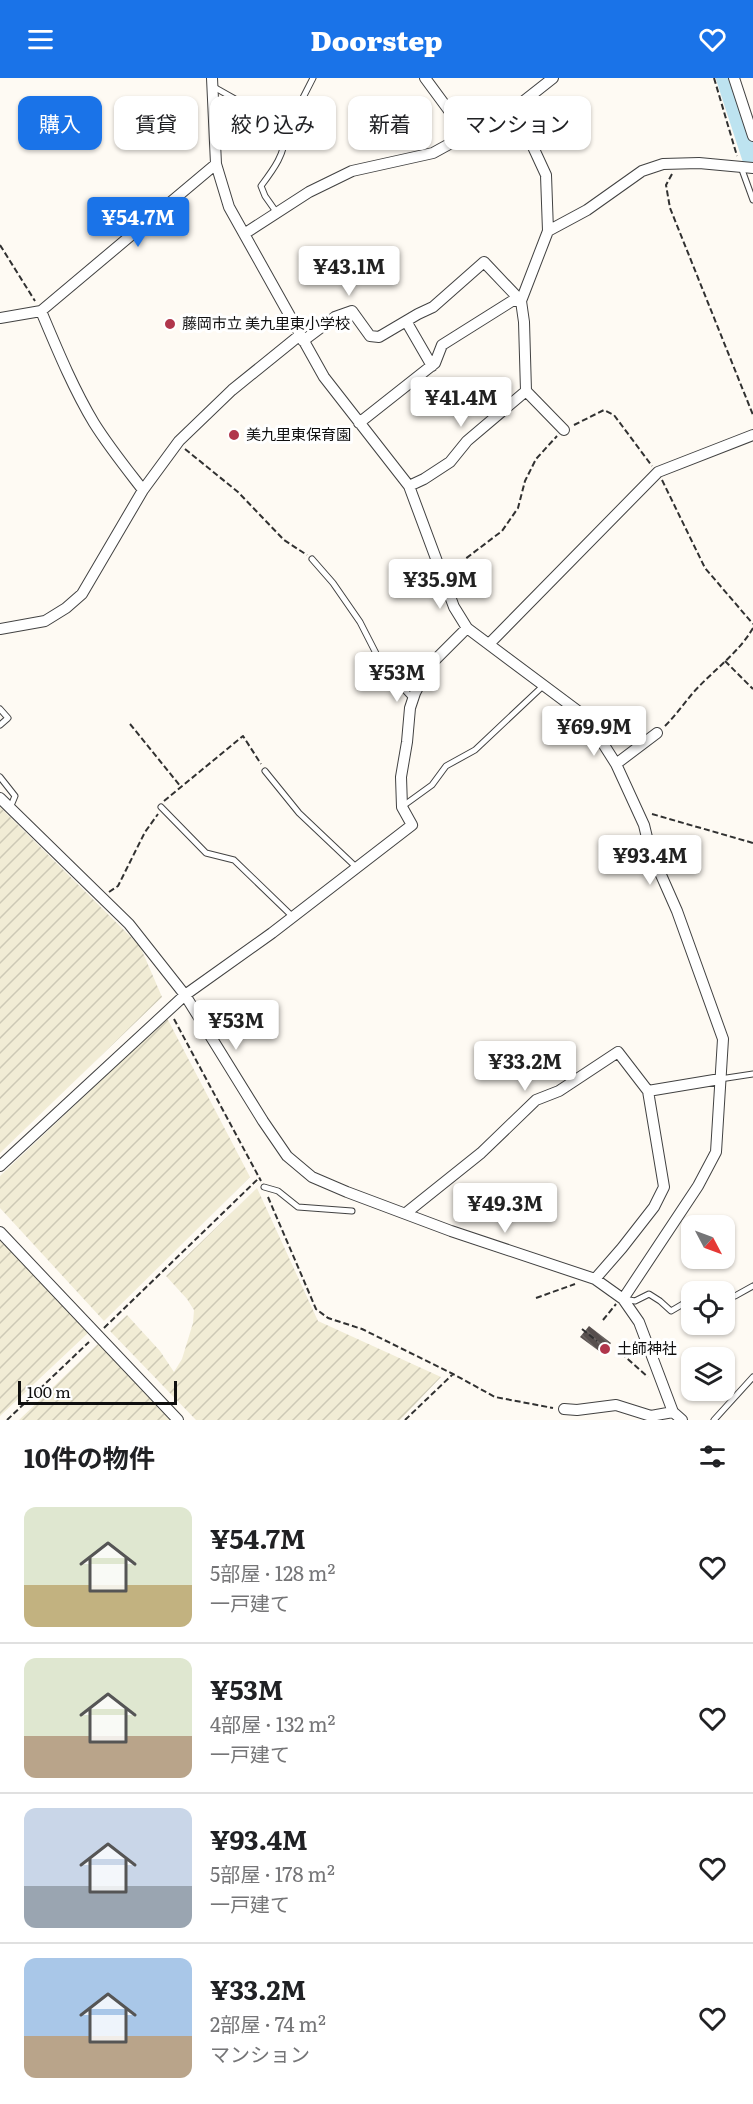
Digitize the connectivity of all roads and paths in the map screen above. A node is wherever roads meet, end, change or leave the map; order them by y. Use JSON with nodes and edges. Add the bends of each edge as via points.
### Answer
{"nodes":[{"id":1,"x":313,"y":78,"type":"edge"},
{"id":2,"x":425,"y":78,"type":"edge"},
{"id":3,"x":553,"y":78,"type":"edge"},
{"id":4,"x":714,"y":78,"type":"edge"},
{"id":5,"x":734,"y":78,"type":"edge"},
{"id":6,"x":212,"y":82,"type":"edge"},
{"id":7,"x":233,"y":96,"type":"edge"},
{"id":8,"x":304,"y":96,"type":"edge"},
{"id":9,"x":530,"y":96,"type":"edge"},
{"id":10,"x":444,"y":104,"type":"edge"},
{"id":11,"x":753,"y":136,"type":"edge"},
{"id":12,"x":444,"y":148,"type":"edge"},
{"id":13,"x":282,"y":150,"type":"edge"},
{"id":14,"x":534,"y":150,"type":"edge"},
{"id":15,"x":216,"y":164,"type":"junction"},
{"id":16,"x":678,"y":164,"type":"junction"},
{"id":17,"x":741,"y":167,"type":"junction"},
{"id":18,"x":753,"y":168,"type":"edge"},
{"id":19,"x":753,"y":200,"type":"edge"},
{"id":20,"x":277,"y":213,"type":"junction"},
{"id":21,"x":548,"y":231,"type":"junction"},
{"id":22,"x":244,"y":234,"type":"junction"},
{"id":23,"x":0,"y":245,"type":"edge"},
{"id":24,"x":521,"y":301,"type":"junction"},
{"id":25,"x":41,"y":311,"type":"junction"},
{"id":26,"x":0,"y":318,"type":"edge"},
{"id":27,"x":406,"y":321,"type":"junction"},
{"id":28,"x":302,"y":338,"type":"junction"},
{"id":29,"x":432,"y":366,"type":"junction"},
{"id":30,"x":526,"y":391,"type":"junction"},
{"id":31,"x":753,"y":415,"type":"edge"},
{"id":32,"x":359,"y":423,"type":"junction"},
{"id":33,"x":564,"y":429,"type":"junction"},
{"id":34,"x":753,"y":435,"type":"edge"},
{"id":35,"x":177,"y":443,"type":"junction"},
{"id":36,"x":658,"y":472,"type":"junction"},
{"id":37,"x":409,"y":486,"type":"junction"},
{"id":38,"x":143,"y":490,"type":"junction"},
{"id":39,"x":312,"y":559,"type":"joint"},
{"id":40,"x":442,"y":577,"type":"junction"},
{"id":41,"x":753,"y":624,"type":"edge"},
{"id":42,"x":467,"y":628,"type":"junction"},
{"id":43,"x":753,"y":628,"type":"edge"},
{"id":44,"x":0,"y":629,"type":"edge"},
{"id":45,"x":489,"y":644,"type":"junction"},
{"id":46,"x":725,"y":661,"type":"junction"},
{"id":47,"x":544,"y":685,"type":"junction"},
{"id":48,"x":753,"y":689,"type":"edge"},
{"id":49,"x":413,"y":699,"type":"junction"},
{"id":50,"x":0,"y":709,"type":"edge"},
{"id":51,"x":130,"y":724,"type":"dead end"},
{"id":52,"x":0,"y":726,"type":"edge"},
{"id":53,"x":657,"y":733,"type":"joint"},
{"id":54,"x":616,"y":764,"type":"junction"},
{"id":55,"x":265,"y":771,"type":"joint"},
{"id":56,"x":0,"y":777,"type":"edge"},
{"id":57,"x":181,"y":787,"type":"junction"},
{"id":58,"x":0,"y":798,"type":"edge"},
{"id":59,"x":161,"y":807,"type":"junction"},
{"id":60,"x":402,"y":807,"type":"junction"},
{"id":61,"x":10,"y":808,"type":"junction"},
{"id":62,"x":637,"y":810,"type":"junction"},
{"id":63,"x":753,"y":843,"type":"edge"},
{"id":64,"x":356,"y":867,"type":"junction"},
{"id":65,"x":101,"y":897,"type":"junction"},
{"id":66,"x":293,"y":916,"type":"junction"},
{"id":67,"x":184,"y":995,"type":"junction"},
{"id":68,"x":169,"y":1010,"type":"junction"},
{"id":69,"x":753,"y":1074,"type":"edge"},
{"id":70,"x":720,"y":1079,"type":"junction"},
{"id":71,"x":648,"y":1091,"type":"junction"},
{"id":72,"x":0,"y":1166,"type":"edge"},
{"id":73,"x":260,"y":1178,"type":"junction"},
{"id":74,"x":264,"y":1188,"type":"junction"},
{"id":75,"x":352,"y":1211,"type":"dead end"},
{"id":76,"x":406,"y":1213,"type":"junction"},
{"id":77,"x":0,"y":1232,"type":"edge"},
{"id":78,"x":593,"y":1279,"type":"junction"},
{"id":79,"x":753,"y":1286,"type":"edge"},
{"id":80,"x":735,"y":1296,"type":"edge"},
{"id":81,"x":536,"y":1299,"type":"dead end"},
{"id":82,"x":623,"y":1299,"type":"junction"},
{"id":83,"x":681,"y":1305,"type":"edge"},
{"id":84,"x":614,"y":1307,"type":"dead end"},
{"id":85,"x":603,"y":1320,"type":"dead end"},
{"id":86,"x":582,"y":1329,"type":"dead end"},
{"id":87,"x":96,"y":1335,"type":"junction"},
{"id":88,"x":597,"y":1341,"type":"dead end"},
{"id":89,"x":621,"y":1353,"type":"dead end"},
{"id":90,"x":453,"y":1374,"type":"junction"},
{"id":91,"x":648,"y":1377,"type":"dead end"},
{"id":92,"x":753,"y":1377,"type":"edge"},
{"id":93,"x":564,"y":1409,"type":"joint"},
{"id":94,"x":674,"y":1412,"type":"junction"},
{"id":95,"x":7,"y":1420,"type":"edge"},
{"id":96,"x":178,"y":1420,"type":"edge"},
{"id":97,"x":405,"y":1420,"type":"edge"},
{"id":98,"x":682,"y":1420,"type":"edge"},
{"id":99,"x":714,"y":1420,"type":"edge"}],
"edges":[{"from":1,"to":8,"type":"lane"},
{"from":2,"to":10,"type":"street"},
{"from":3,"to":9,"type":"street"},
{"from":4,"to":17,"type":"path"},
{"from":5,"to":11,"type":"street"},
{"from":6,"to":7,"type":"lane"},
{"from":6,"to":15,"type":"street"},
{"from":12,"to":20,"type":"street","via":[[352,171]]},
{"from":13,"to":20,"type":"lane","via":[[261,186]]},
{"from":14,"to":21,"type":"street","via":[[546,176]]},
{"from":15,"to":22,"type":"street","via":[[229,207]]},
{"from":15,"to":25,"type":"street"},
{"from":16,"to":17,"type":"street"},
{"from":16,"to":21,"type":"street","via":[[642,171],[587,210]]},
{"from":16,"to":31,"type":"path","via":[[666,185],[670,208]]},
{"from":17,"to":18,"type":"street"},
{"from":17,"to":19,"type":"lane"},
{"from":20,"to":22,"type":"street"},
{"from":21,"to":24,"type":"street"},
{"from":22,"to":28,"type":"street"},
{"from":23,"to":25,"type":"path"},
{"from":24,"to":27,"type":"street","via":[[484,262],[434,308]]},
{"from":24,"to":29,"type":"street","via":[[512,301],[442,345]]},
{"from":24,"to":30,"type":"street"},
{"from":25,"to":26,"type":"street"},
{"from":25,"to":38,"type":"street","via":[[93,422]]},
{"from":27,"to":28,"type":"street","via":[[379,337],[370,336],[352,311]]},
{"from":27,"to":29,"type":"street"},
{"from":28,"to":32,"type":"street","via":[[324,377]]},
{"from":28,"to":35,"type":"street","via":[[232,390]]},
{"from":29,"to":32,"type":"street"},
{"from":30,"to":33,"type":"street"},
{"from":30,"to":37,"type":"street","via":[[467,441],[450,462]]},
{"from":32,"to":37,"type":"street"},
{"from":33,"to":36,"type":"path","via":[[604,410],[614,416]]},
{"from":33,"to":40,"type":"path","via":[[536,459],[518,508],[502,531]]},
{"from":34,"to":36,"type":"street"},
{"from":35,"to":38,"type":"street"},
{"from":35,"to":39,"type":"path","via":[[230,484],[284,540]]},
{"from":36,"to":41,"type":"path","via":[[705,568]]},
{"from":36,"to":45,"type":"street"},
{"from":37,"to":40,"type":"street"},
{"from":38,"to":44,"type":"street","via":[[82,594],[45,621]]},
{"from":39,"to":49,"type":"lane","via":[[360,622],[383,667]]},
{"from":40,"to":42,"type":"street"},
{"from":42,"to":45,"type":"street"},
{"from":42,"to":49,"type":"street","via":[[430,665]]},
{"from":43,"to":46,"type":"path"},
{"from":45,"to":47,"type":"street"},
{"from":46,"to":48,"type":"path"},
{"from":46,"to":53,"type":"path"},
{"from":47,"to":54,"type":"street","via":[[578,711]]},
{"from":47,"to":60,"type":"lane","via":[[475,750],[446,766],[432,785]]},
{"from":49,"to":60,"type":"street","via":[[401,777]]},
{"from":50,"to":52,"type":"lane","via":[[9,718]]},
{"from":51,"to":57,"type":"path"},
{"from":53,"to":54,"type":"street"},
{"from":54,"to":62,"type":"street"},
{"from":55,"to":57,"type":"path","via":[[243,736]]},
{"from":55,"to":64,"type":"lane","via":[[299,813]]},
{"from":56,"to":61,"type":"lane","via":[[15,796]]},
{"from":57,"to":59,"type":"path"},
{"from":58,"to":61,"type":"street"},
{"from":59,"to":65,"type":"path","via":[[118,885]]},
{"from":59,"to":66,"type":"lane","via":[[206,853],[234,860]]},
{"from":60,"to":64,"type":"street","via":[[412,825]]},
{"from":61,"to":65,"type":"street"},
{"from":62,"to":63,"type":"path"},
{"from":62,"to":70,"type":"street","via":[[723,1039]]},
{"from":64,"to":66,"type":"street"},
{"from":65,"to":67,"type":"street","via":[[129,924]]},
{"from":66,"to":67,"type":"street"},
{"from":67,"to":68,"type":"street"},
{"from":67,"to":76,"type":"street","via":[[288,1156],[312,1177]]},
{"from":68,"to":72,"type":"street"},
{"from":68,"to":73,"type":"path"},
{"from":69,"to":70,"type":"lane"},
{"from":70,"to":71,"type":"street"},
{"from":70,"to":82,"type":"street","via":[[716,1152]]},
{"from":71,"to":76,"type":"street","via":[[618,1052],[559,1091],[536,1100],[481,1153]]},
{"from":71,"to":78,"type":"street","via":[[664,1187],[647,1215]]},
{"from":73,"to":74,"type":"path"},
{"from":73,"to":87,"type":"path"},
{"from":74,"to":75,"type":"lane","via":[[278,1191],[298,1207]]},
{"from":74,"to":90,"type":"path","via":[[316,1309]]},
{"from":76,"to":78,"type":"street"},
{"from":77,"to":87,"type":"street"},
{"from":78,"to":81,"type":"path"},
{"from":78,"to":82,"type":"street"},
{"from":79,"to":80,"type":"lane"},
{"from":82,"to":83,"type":"lane","via":[[634,1301],[649,1294],[671,1311]]},
{"from":82,"to":94,"type":"street","via":[[639,1322]]},
{"from":84,"to":85,"type":"path"},
{"from":86,"to":88,"type":"path"},
{"from":87,"to":95,"type":"path"},
{"from":87,"to":96,"type":"street"},
{"from":89,"to":91,"type":"path"},
{"from":90,"to":93,"type":"path","via":[[495,1397]]},
{"from":90,"to":97,"type":"path"},
{"from":92,"to":99,"type":"lane"},
{"from":93,"to":94,"type":"street","via":[[616,1405],[651,1416]]},
{"from":94,"to":98,"type":"street"}]}
